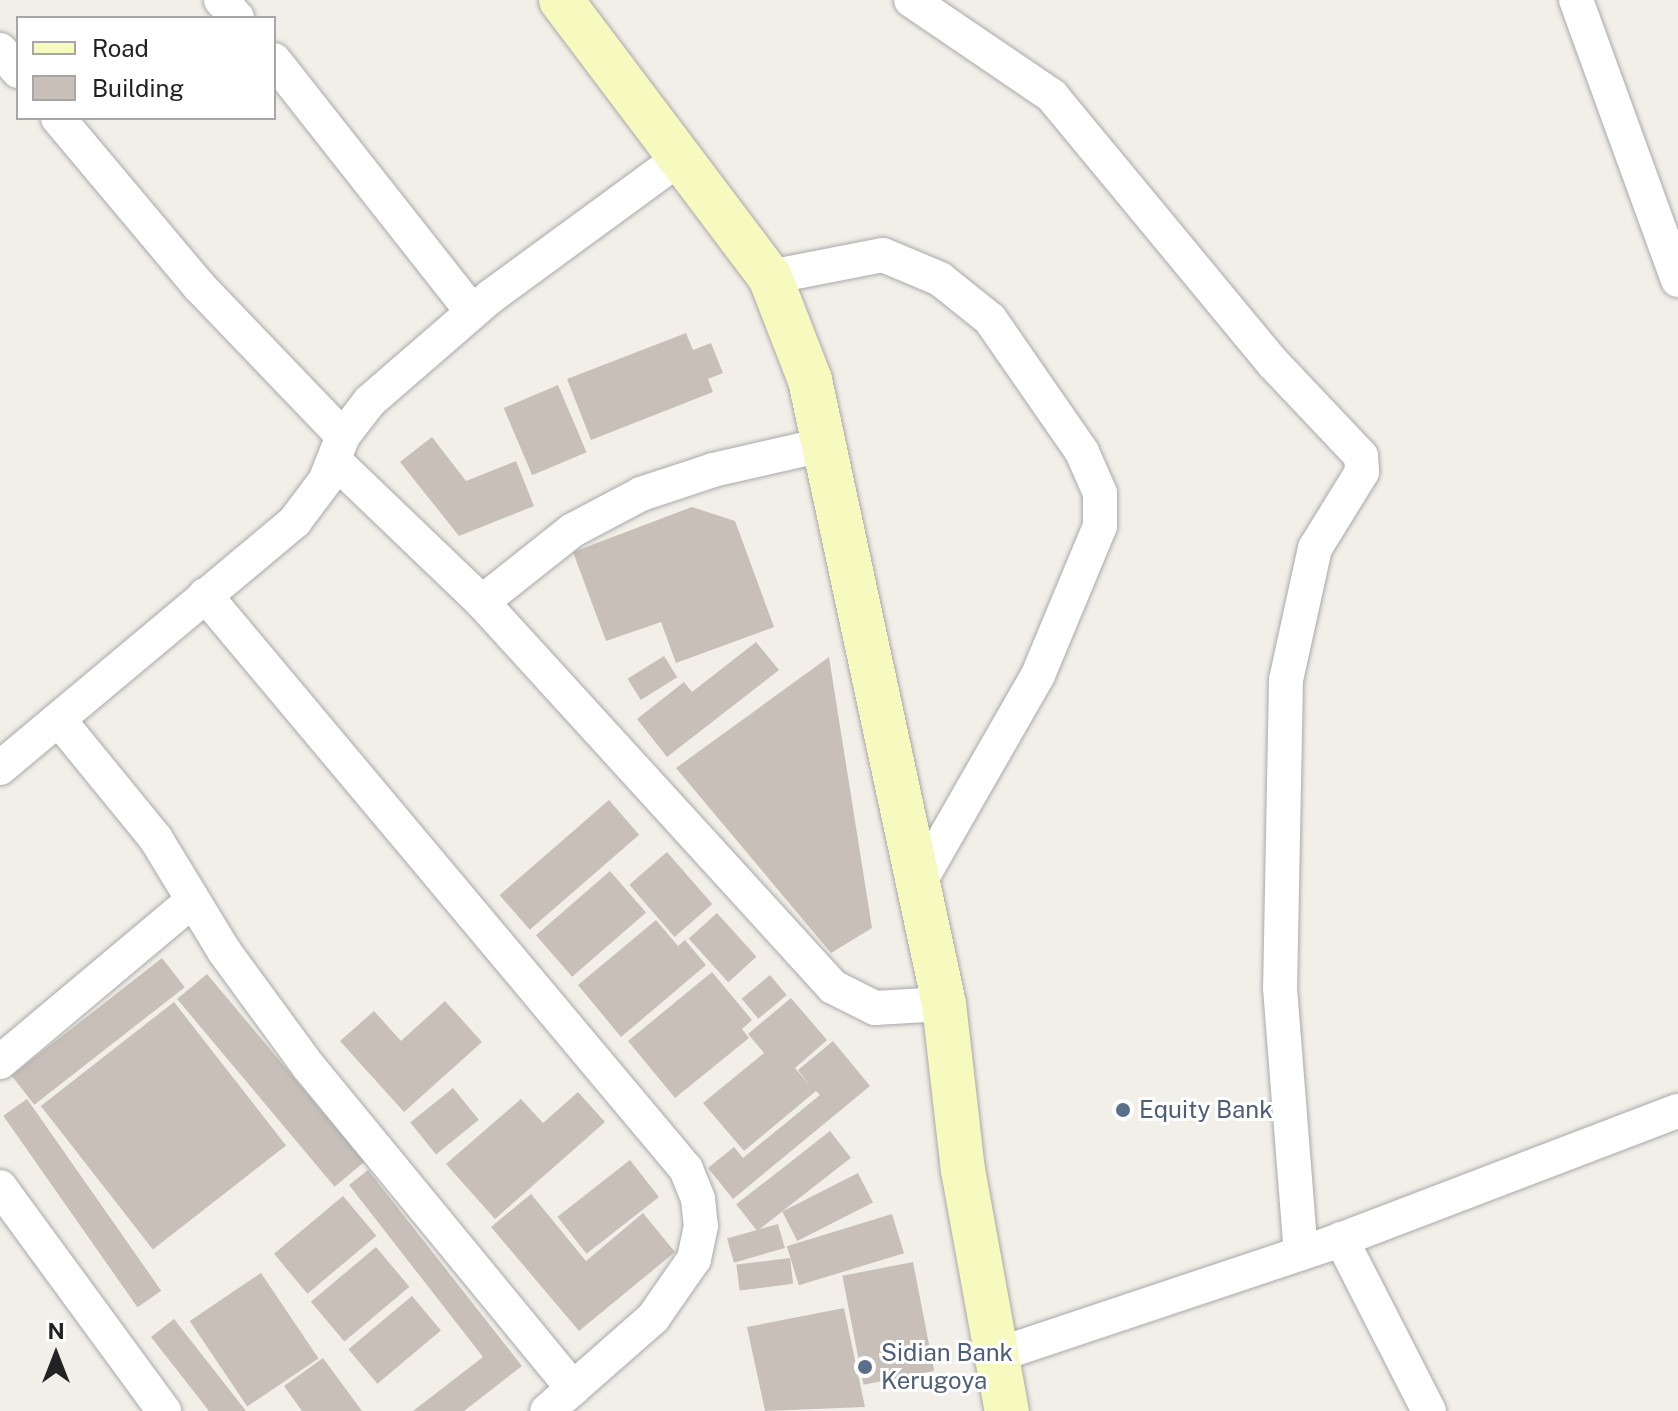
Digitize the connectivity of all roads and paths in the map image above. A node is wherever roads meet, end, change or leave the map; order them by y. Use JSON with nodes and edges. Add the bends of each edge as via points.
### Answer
{"nodes":[{"id":1,"x":221,"y":0,"type":"edge"},
{"id":2,"x":561,"y":0,"type":"edge"},
{"id":3,"x":911,"y":0,"type":"edge"},
{"id":4,"x":1576,"y":0,"type":"edge"},
{"id":5,"x":235,"y":16,"type":"edge"},
{"id":6,"x":0,"y":50,"type":"edge"},
{"id":7,"x":276,"y":63,"type":"edge"},
{"id":8,"x":16,"y":69,"type":"edge"},
{"id":9,"x":60,"y":120,"type":"edge"},
{"id":10,"x":680,"y":158,"type":"junction"},
{"id":11,"x":770,"y":277,"type":"junction"},
{"id":12,"x":1678,"y":280,"type":"edge"},
{"id":13,"x":472,"y":312,"type":"junction"},
{"id":14,"x":823,"y":445,"type":"junction"},
{"id":15,"x":339,"y":448,"type":"junction"},
{"id":16,"x":205,"y":595,"type":"junction"},
{"id":17,"x":482,"y":602,"type":"junction"},
{"id":18,"x":59,"y":720,"type":"junction"},
{"id":19,"x":0,"y":768,"type":"edge"},
{"id":20,"x":917,"y":886,"type":"junction"},
{"id":21,"x":191,"y":902,"type":"junction"},
{"id":22,"x":944,"y":1004,"type":"junction"},
{"id":23,"x":0,"y":1062,"type":"edge"},
{"id":24,"x":1678,"y":1111,"type":"edge"},
{"id":25,"x":0,"y":1187,"type":"edge"},
{"id":26,"x":1341,"y":1239,"type":"junction"},
{"id":27,"x":1301,"y":1253,"type":"junction"},
{"id":28,"x":997,"y":1355,"type":"junction"},
{"id":29,"x":573,"y":1388,"type":"junction"},
{"id":30,"x":164,"y":1411,"type":"edge"},
{"id":31,"x":547,"y":1411,"type":"edge"},
{"id":32,"x":1007,"y":1411,"type":"edge"},
{"id":33,"x":1429,"y":1411,"type":"edge"}],
"edges":[{"from":1,"to":5,"type":"street"},
{"from":2,"to":10,"type":"main road"},
{"from":3,"to":27,"type":"street","via":[[1052,96],[1273,363],[1361,456],[1362,472],[1315,548],[1286,680],[1280,988]]},
{"from":4,"to":12,"type":"street"},
{"from":6,"to":8,"type":"street"},
{"from":7,"to":13,"type":"street"},
{"from":9,"to":15,"type":"street"},
{"from":10,"to":11,"type":"main road"},
{"from":10,"to":13,"type":"street"},
{"from":11,"to":14,"type":"main road","via":[[810,380]]},
{"from":11,"to":20,"type":"street","via":[[883,255],[940,279],[990,319],[1082,452],[1100,493],[1100,526],[1038,675]]},
{"from":13,"to":15,"type":"street","via":[[370,401]]},
{"from":14,"to":17,"type":"street","via":[[713,470],[641,494],[573,530]]},
{"from":14,"to":20,"type":"main road"},
{"from":15,"to":16,"type":"street","via":[[295,521]]},
{"from":15,"to":17,"type":"street"},
{"from":16,"to":18,"type":"street"},
{"from":16,"to":29,"type":"street","via":[[686,1169],[701,1226],[694,1259],[653,1318]]},
{"from":17,"to":22,"type":"street","via":[[833,987],[875,1008]]},
{"from":18,"to":19,"type":"street"},
{"from":18,"to":21,"type":"street","via":[[156,839]]},
{"from":20,"to":22,"type":"main road"},
{"from":21,"to":23,"type":"street"},
{"from":21,"to":29,"type":"street","via":[[309,1067]]},
{"from":22,"to":28,"type":"main road","via":[[963,1170]]},
{"from":24,"to":26,"type":"street"},
{"from":25,"to":30,"type":"street"},
{"from":26,"to":27,"type":"street"},
{"from":26,"to":33,"type":"street"},
{"from":27,"to":28,"type":"street"},
{"from":28,"to":32,"type":"main road"},
{"from":29,"to":31,"type":"street"}]}
